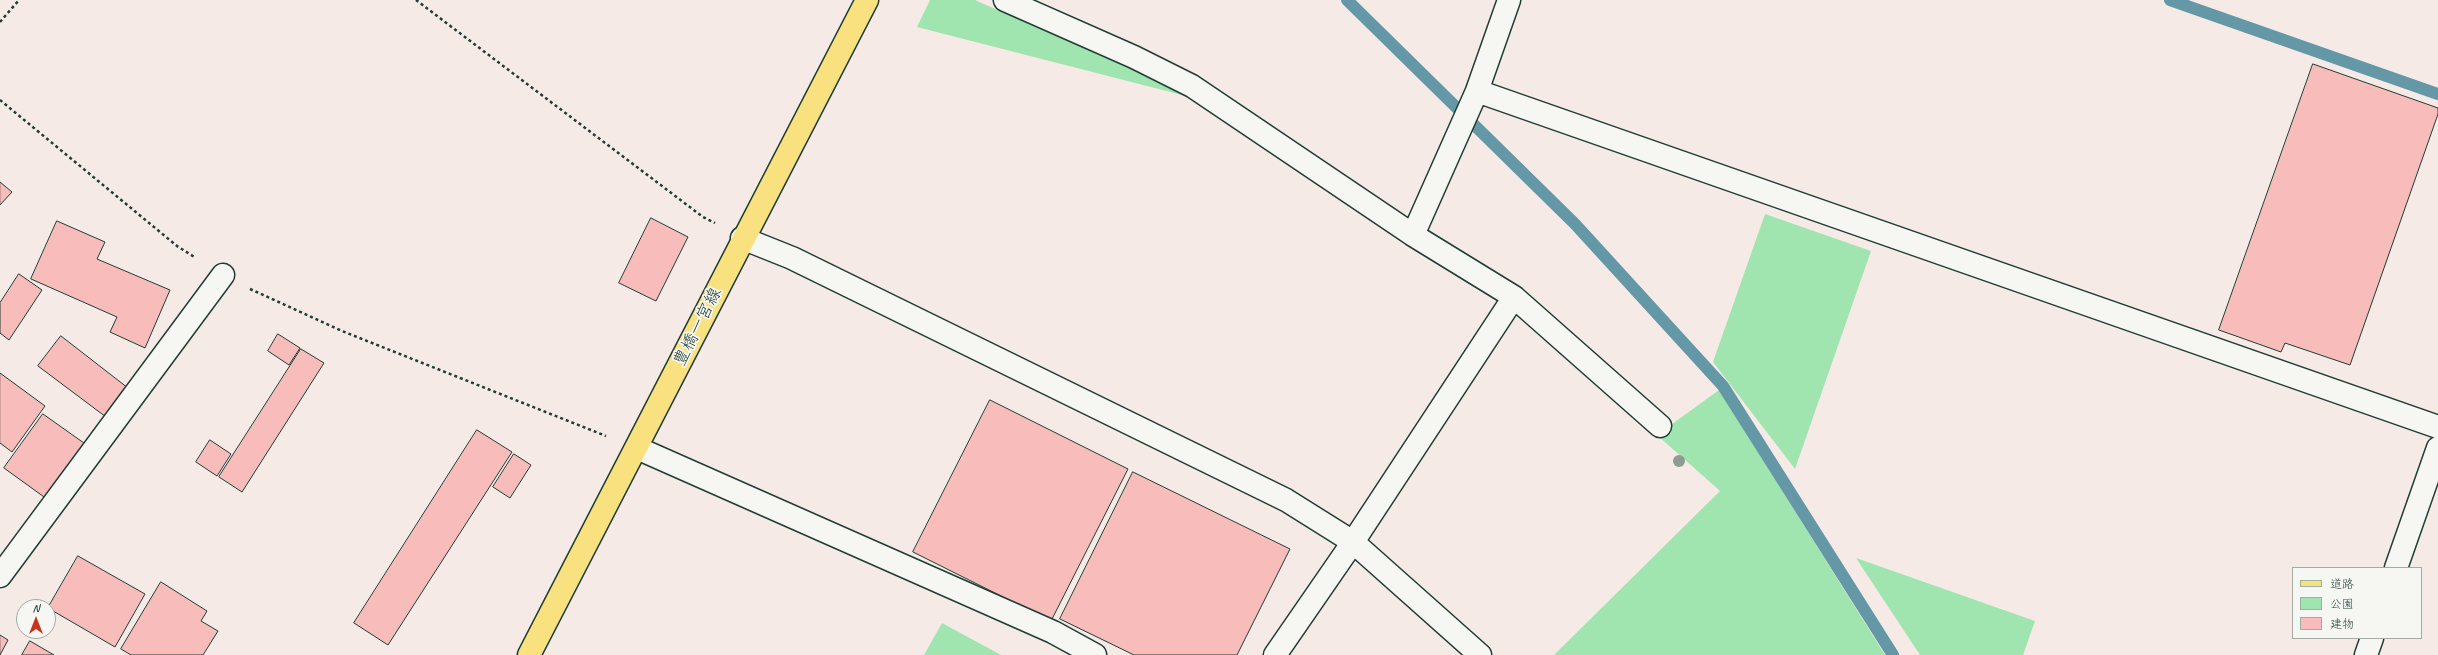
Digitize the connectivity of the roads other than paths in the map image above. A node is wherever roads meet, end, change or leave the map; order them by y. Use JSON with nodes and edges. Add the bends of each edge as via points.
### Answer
{"nodes":[{"id":1,"x":867,"y":0,"type":"edge"},
{"id":2,"x":1005,"y":0,"type":"edge"},
{"id":3,"x":1509,"y":0,"type":"edge"},
{"id":4,"x":1477,"y":91,"type":"junction"},
{"id":5,"x":1413,"y":235,"type":"junction"},
{"id":6,"x":742,"y":238,"type":"junction"},
{"id":7,"x":223,"y":275,"type":"road end"},
{"id":8,"x":1514,"y":297,"type":"junction"},
{"id":9,"x":1660,"y":426,"type":"dead end"},
{"id":10,"x":2438,"y":427,"type":"edge"},
{"id":11,"x":637,"y":448,"type":"junction"},
{"id":12,"x":2438,"y":448,"type":"edge"},
{"id":13,"x":1353,"y":542,"type":"junction"},
{"id":14,"x":2396,"y":567,"type":"edge"},
{"id":15,"x":0,"y":576,"type":"edge"},
{"id":16,"x":2372,"y":639,"type":"edge"},
{"id":17,"x":529,"y":655,"type":"edge"},
{"id":18,"x":1095,"y":655,"type":"edge"},
{"id":19,"x":1275,"y":655,"type":"edge"},
{"id":20,"x":1480,"y":655,"type":"edge"},
{"id":21,"x":2366,"y":655,"type":"edge"}],
"edges":[{"from":1,"to":6,"type":"main road","name":"豊橋一宮線"},
{"from":2,"to":5,"type":"street","via":[[1134,57],[1192,86]]},
{"from":3,"to":4,"type":"street"},
{"from":4,"to":5,"type":"street"},
{"from":4,"to":10,"type":"street"},
{"from":5,"to":8,"type":"street"},
{"from":6,"to":11,"type":"main road","name":"豊橋一宮線"},
{"from":6,"to":13,"type":"street","via":[[792,258],[1286,500]]},
{"from":7,"to":15,"type":"street"},
{"from":8,"to":9,"type":"street"},
{"from":8,"to":13,"type":"street"},
{"from":11,"to":17,"type":"main road","name":"豊橋一宮線"},
{"from":11,"to":18,"type":"street","via":[[1054,632]]},
{"from":12,"to":14,"type":"street"},
{"from":13,"to":19,"type":"street"},
{"from":13,"to":20,"type":"street"},
{"from":16,"to":21,"type":"street"}]}
